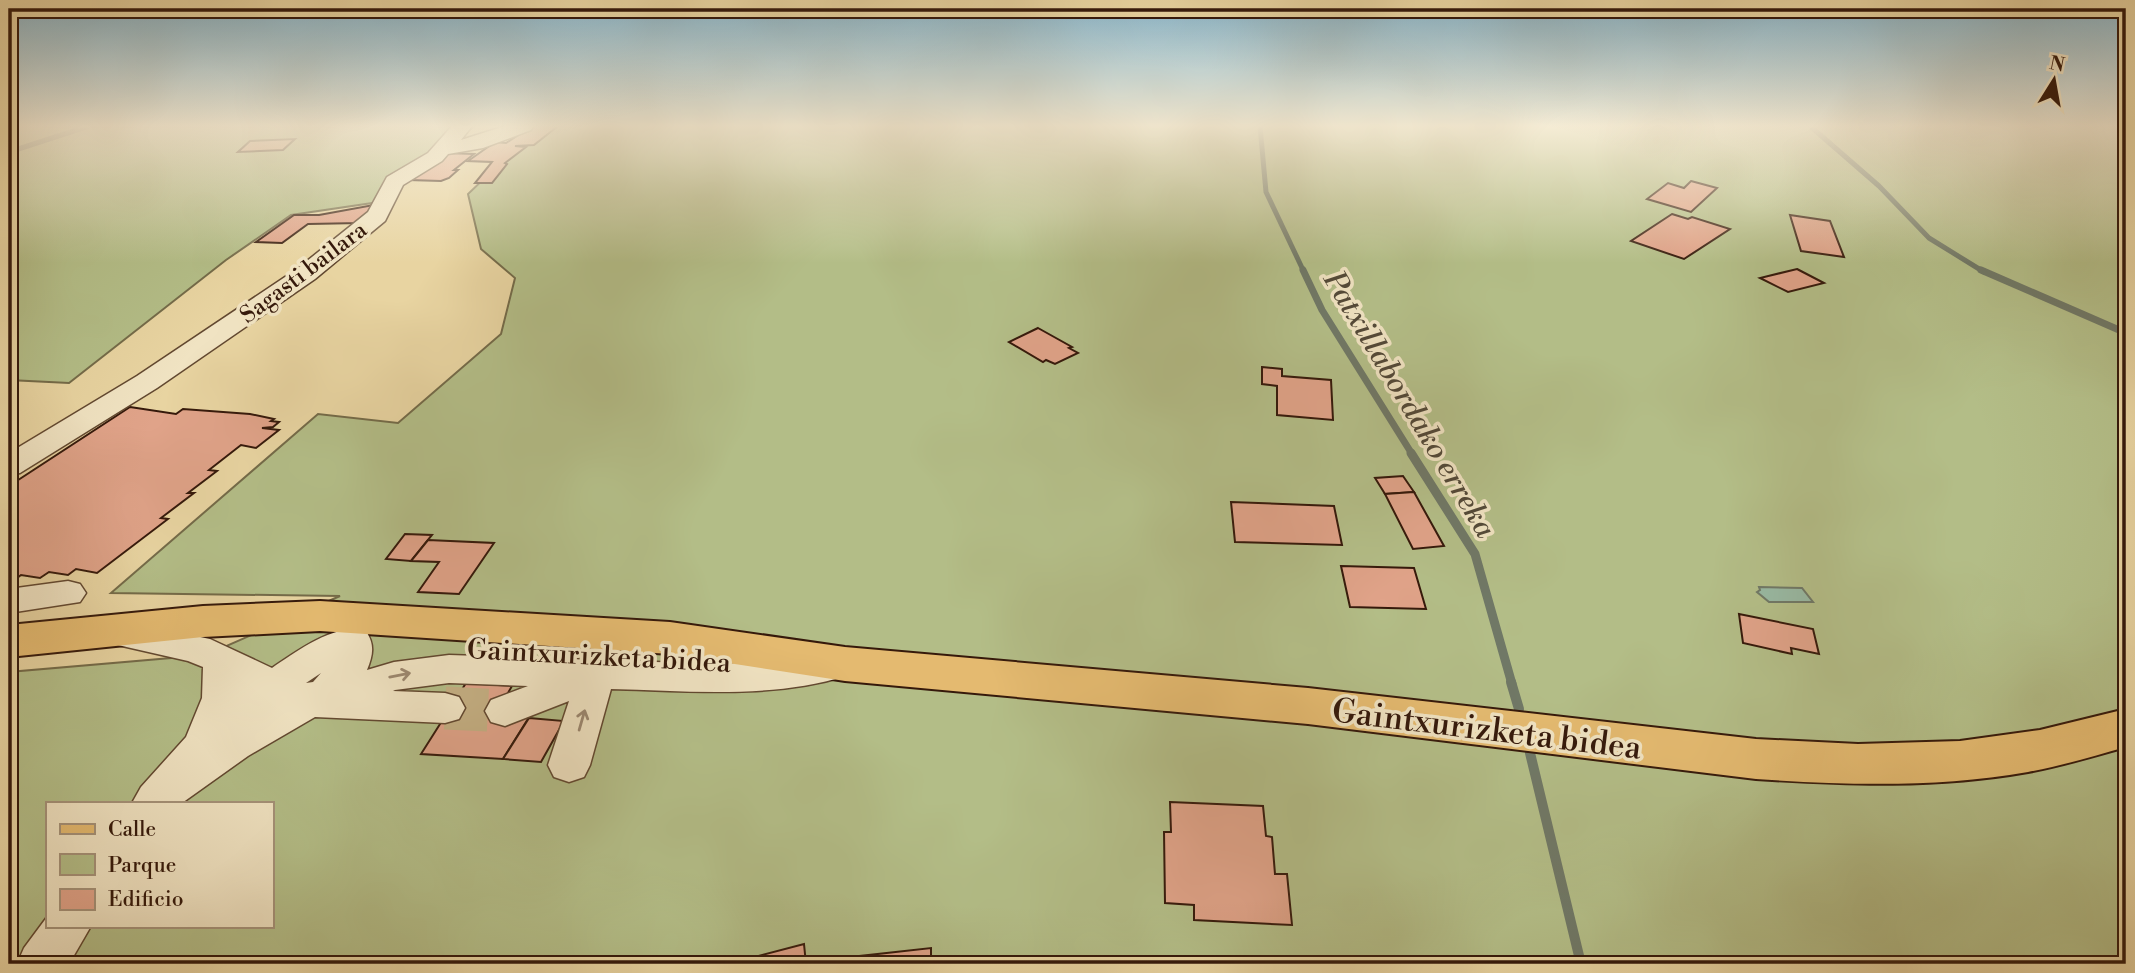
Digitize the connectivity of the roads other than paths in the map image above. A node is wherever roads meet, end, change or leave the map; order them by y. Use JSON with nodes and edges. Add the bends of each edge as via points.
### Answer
{"nodes":[{"id":1,"x":409,"y":171,"type":"edge"},
{"id":2,"x":9,"y":466,"type":"edge"},
{"id":3,"x":68,"y":593,"type":"dead end"},
{"id":4,"x":9,"y":601,"type":"edge"},
{"id":5,"x":337,"y":628,"type":"junction"},
{"id":6,"x":107,"y":631,"type":"junction"},
{"id":7,"x":9,"y":641,"type":"edge"},
{"id":8,"x":219,"y":657,"type":"junction"},
{"id":9,"x":845,"y":664,"type":"junction"},
{"id":10,"x":596,"y":675,"type":"junction"},
{"id":11,"x":274,"y":684,"type":"junction"},
{"id":12,"x":312,"y":702,"type":"junction"},
{"id":13,"x":445,"y":708,"type":"tunnel mouth"},
{"id":14,"x":505,"y":711,"type":"tunnel mouth"},
{"id":15,"x":2126,"y":728,"type":"edge"},
{"id":16,"x":188,"y":760,"type":"junction"},
{"id":17,"x":569,"y":765,"type":"dead end"},
{"id":18,"x":155,"y":801,"type":"edge"},
{"id":19,"x":67,"y":928,"type":"edge"},
{"id":20,"x":41,"y":964,"type":"edge"}],
"edges":[{"from":1,"to":2,"type":"street","name":"Sagasti bailara","via":[[394,181],[377,216],[306,274],[147,382]]},
{"from":3,"to":4,"type":"street"},
{"from":5,"to":6,"type":"main road","name":"Gaintxurizketa bidea"},
{"from":5,"to":9,"type":"main road","name":"Gaintxurizketa bidea","via":[[720,663]]},
{"from":5,"to":9,"type":"main road","name":"Gaintxurizketa bidea","via":[[473,635],[521,628],[721,644]]},
{"from":5,"to":11,"type":"street","via":[[312,660]]},
{"from":5,"to":12,"type":"street","via":[[355,649],[349,668]]},
{"from":6,"to":7,"type":"main road","name":"Gaintxurizketa bidea"},
{"from":6,"to":8,"type":"street"},
{"from":8,"to":11,"type":"street"},
{"from":8,"to":16,"type":"street","via":[[224,678],[222,701]]},
{"from":9,"to":10,"type":"street","via":[[778,676]]},
{"from":9,"to":15,"type":"main road","name":"Gaintxurizketa bidea","via":[[1308,706],[1756,760],[1828,764],[1965,760],[2028,752]]},
{"from":12,"to":10,"type":"street","one_way":true,"via":[[422,671]]},
{"from":10,"to":14,"type":"street"},
{"from":17,"to":10,"type":"street","one_way":true},
{"from":11,"to":12,"type":"street"},
{"from":11,"to":16,"type":"street"},
{"from":12,"to":13,"type":"street"},
{"from":12,"to":18,"type":"street","via":[[234,745]]},
{"from":16,"to":18,"type":"street"},
{"from":19,"to":20,"type":"street"}]}
